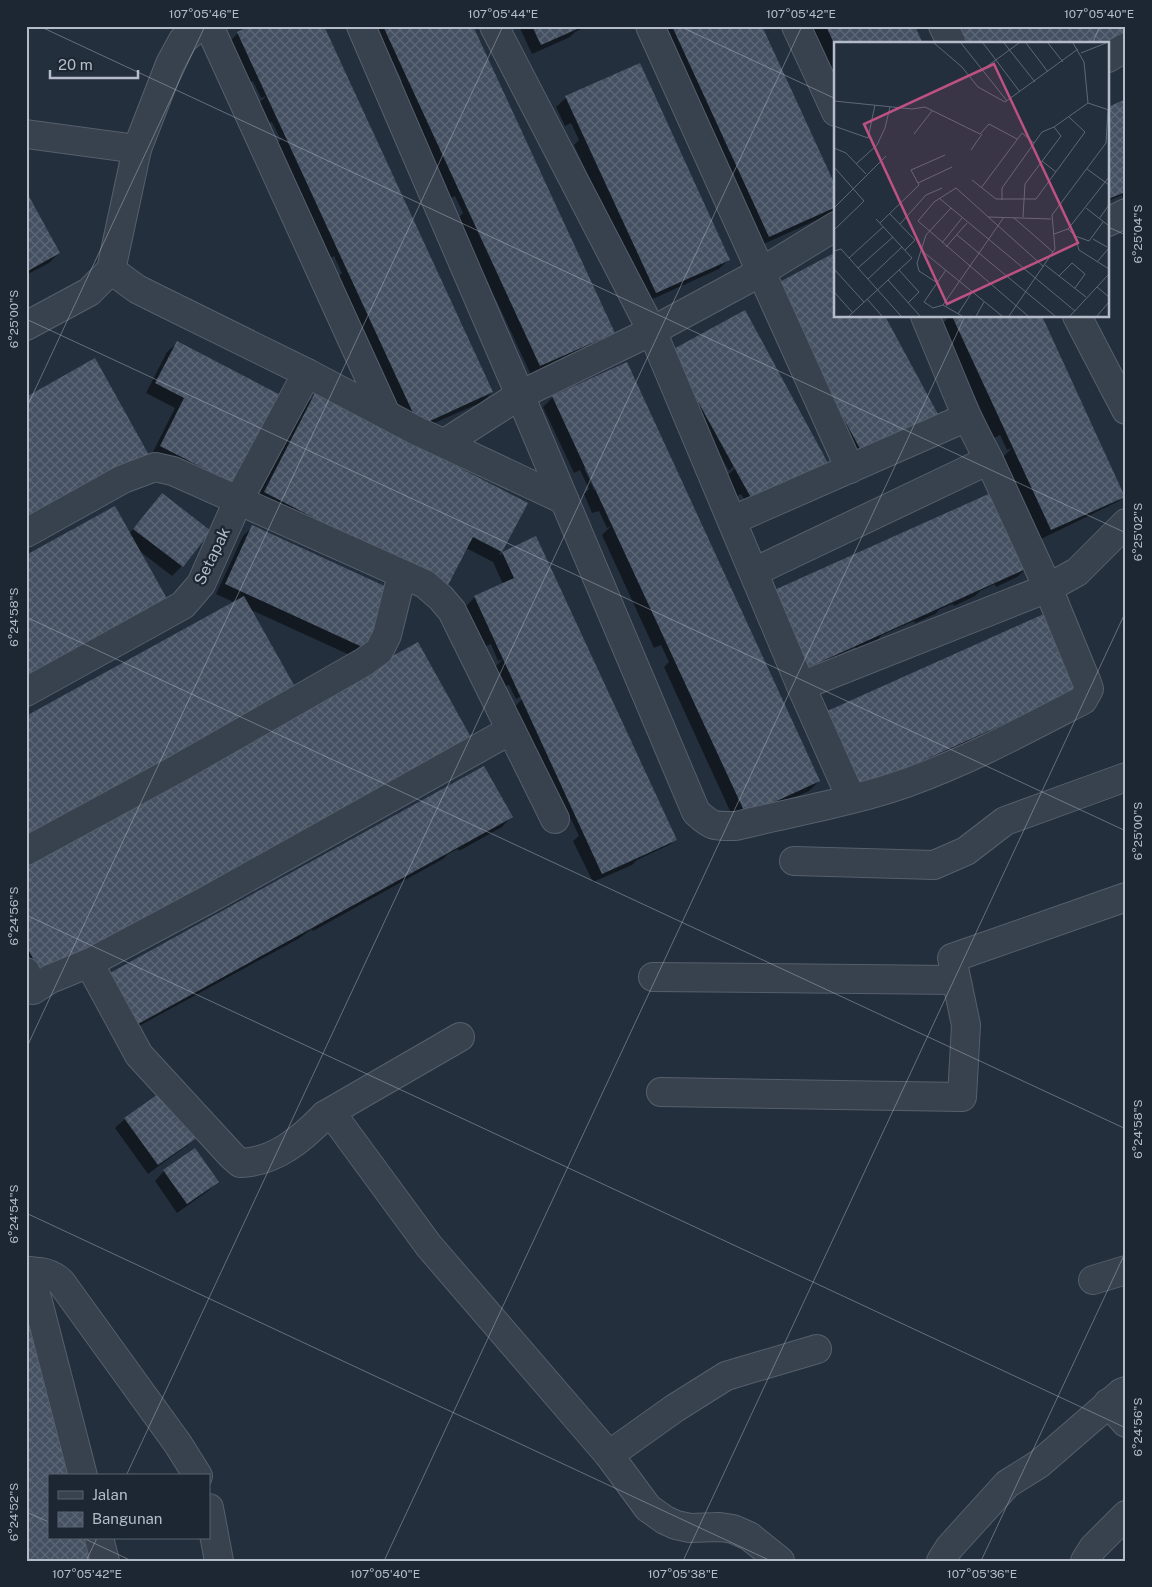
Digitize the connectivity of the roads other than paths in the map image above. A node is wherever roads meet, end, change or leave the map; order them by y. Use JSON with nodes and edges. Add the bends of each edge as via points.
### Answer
{"nodes":[{"id":1,"x":200,"y":26,"type":"edge"},
{"id":2,"x":209,"y":26,"type":"edge"},
{"id":3,"x":361,"y":26,"type":"edge"},
{"id":4,"x":494,"y":26,"type":"edge"},
{"id":5,"x":650,"y":26,"type":"edge"},
{"id":6,"x":796,"y":26,"type":"edge"},
{"id":7,"x":943,"y":26,"type":"edge"},
{"id":8,"x":951,"y":42,"type":"edge"},
{"id":9,"x":1126,"y":47,"type":"edge"},
{"id":10,"x":1110,"y":57,"type":"edge"},
{"id":11,"x":834,"y":108,"type":"edge"},
{"id":12,"x":26,"y":134,"type":"edge"},
{"id":13,"x":137,"y":149,"type":"junction"},
{"id":14,"x":1126,"y":213,"type":"edge"},
{"id":15,"x":1110,"y":221,"type":"edge"},
{"id":16,"x":834,"y":227,"type":"edge"},
{"id":17,"x":111,"y":270,"type":"junction"},
{"id":18,"x":761,"y":272,"type":"junction"},
{"id":19,"x":926,"y":318,"type":"edge"},
{"id":20,"x":1078,"y":318,"type":"edge"},
{"id":21,"x":26,"y":326,"type":"edge"},
{"id":22,"x":652,"y":331,"type":"junction"},
{"id":23,"x":307,"y":372,"type":"junction"},
{"id":24,"x":520,"y":396,"type":"junction"},
{"id":25,"x":1126,"y":410,"type":"edge"},
{"id":26,"x":385,"y":412,"type":"junction"},
{"id":27,"x":967,"y":417,"type":"junction"},
{"id":28,"x":444,"y":443,"type":"junction"},
{"id":29,"x":989,"y":460,"type":"junction"},
{"id":30,"x":850,"y":469,"type":"junction"},
{"id":31,"x":564,"y":500,"type":"junction"},
{"id":32,"x":238,"y":501,"type":"junction"},
{"id":33,"x":732,"y":520,"type":"junction"},
{"id":34,"x":1126,"y":523,"type":"edge"},
{"id":35,"x":26,"y":533,"type":"edge"},
{"id":36,"x":754,"y":572,"type":"junction"},
{"id":37,"x":402,"y":574,"type":"junction"},
{"id":38,"x":1048,"y":588,"type":"junction"},
{"id":39,"x":801,"y":686,"type":"junction"},
{"id":40,"x":26,"y":692,"type":"edge"},
{"id":41,"x":511,"y":730,"type":"junction"},
{"id":42,"x":1126,"y":777,"type":"edge"},
{"id":43,"x":851,"y":798,"type":"junction"},
{"id":44,"x":555,"y":819,"type":"dead end"},
{"id":45,"x":26,"y":851,"type":"edge"},
{"id":46,"x":794,"y":861,"type":"dead end"},
{"id":47,"x":1126,"y":897,"type":"edge"},
{"id":48,"x":89,"y":963,"type":"junction"},
{"id":49,"x":653,"y":977,"type":"dead end"},
{"id":50,"x":956,"y":980,"type":"junction"},
{"id":51,"x":29,"y":985,"type":"edge"},
{"id":52,"x":460,"y":1036,"type":"dead end"},
{"id":53,"x":661,"y":1092,"type":"dead end"},
{"id":54,"x":324,"y":1115,"type":"junction"},
{"id":55,"x":1126,"y":1270,"type":"edge"},
{"id":56,"x":28,"y":1272,"type":"edge"},
{"id":57,"x":1093,"y":1280,"type":"dead end"},
{"id":58,"x":817,"y":1349,"type":"dead end"},
{"id":59,"x":1120,"y":1406,"type":"edge"},
{"id":60,"x":609,"y":1455,"type":"junction"},
{"id":61,"x":82,"y":1474,"type":"edge"},
{"id":62,"x":197,"y":1474,"type":"edge"},
{"id":63,"x":210,"y":1513,"type":"edge"},
{"id":64,"x":1126,"y":1515,"type":"edge"},
{"id":65,"x":100,"y":1540,"type":"edge"},
{"id":66,"x":105,"y":1561,"type":"edge"},
{"id":67,"x":219,"y":1561,"type":"edge"},
{"id":68,"x":780,"y":1561,"type":"edge"},
{"id":69,"x":941,"y":1561,"type":"edge"},
{"id":70,"x":1085,"y":1561,"type":"edge"}],
"edges":[{"from":1,"to":13,"type":"street","via":[[183,40],[170,64]]},
{"from":2,"to":26,"type":"street"},
{"from":3,"to":24,"type":"street"},
{"from":4,"to":22,"type":"street"},
{"from":5,"to":18,"type":"street"},
{"from":6,"to":11,"type":"street"},
{"from":7,"to":8,"type":"street"},
{"from":9,"to":10,"type":"street"},
{"from":12,"to":13,"type":"street"},
{"from":13,"to":17,"type":"street"},
{"from":14,"to":15,"type":"street"},
{"from":16,"to":18,"type":"street"},
{"from":17,"to":21,"type":"street","via":[[89,292]]},
{"from":17,"to":23,"type":"street","via":[[137,289]]},
{"from":18,"to":22,"type":"street"},
{"from":18,"to":30,"type":"street"},
{"from":19,"to":27,"type":"street"},
{"from":20,"to":25,"type":"street"},
{"from":22,"to":24,"type":"street"},
{"from":22,"to":33,"type":"street"},
{"from":23,"to":26,"type":"street"},
{"from":23,"to":32,"type":"street","name":"Setapak"},
{"from":24,"to":28,"type":"street"},
{"from":24,"to":31,"type":"street"},
{"from":26,"to":28,"type":"street"},
{"from":27,"to":29,"type":"street"},
{"from":27,"to":30,"type":"street"},
{"from":28,"to":31,"type":"street"},
{"from":29,"to":36,"type":"street"},
{"from":29,"to":38,"type":"street"},
{"from":30,"to":33,"type":"street"},
{"from":31,"to":43,"type":"street","via":[[696,812],[708,823],[736,826]]},
{"from":32,"to":35,"type":"street","via":[[173,471],[155,467],[123,479]]},
{"from":32,"to":37,"type":"street"},
{"from":32,"to":40,"type":"street","name":"Setapak","via":[[201,584],[183,605]]},
{"from":33,"to":36,"type":"street"},
{"from":34,"to":38,"type":"street","via":[[1077,572]]},
{"from":36,"to":39,"type":"street"},
{"from":37,"to":41,"type":"street","via":[[425,584],[452,611]]},
{"from":37,"to":45,"type":"street","via":[[387,635],[379,651],[177,769]]},
{"from":38,"to":39,"type":"street"},
{"from":38,"to":43,"type":"street","via":[[1089,689],[1083,700],[986,751],[906,783]]},
{"from":39,"to":43,"type":"street"},
{"from":41,"to":44,"type":"street"},
{"from":41,"to":48,"type":"street"},
{"from":42,"to":46,"type":"street","via":[[1005,821],[966,852],[934,865]]},
{"from":47,"to":50,"type":"street","via":[[952,958]]},
{"from":48,"to":51,"type":"street"},
{"from":48,"to":54,"type":"street","via":[[139,1055],[240,1163],[255,1162],[286,1150]]},
{"from":49,"to":50,"type":"street"},
{"from":50,"to":53,"type":"street","via":[[966,1025],[962,1097]]},
{"from":52,"to":54,"type":"street"},
{"from":54,"to":60,"type":"street","via":[[338,1122],[429,1246]]},
{"from":55,"to":57,"type":"street"},
{"from":56,"to":61,"type":"street"},
{"from":56,"to":62,"type":"street","via":[[52,1275],[62,1282]]},
{"from":58,"to":60,"type":"street","via":[[726,1376]]},
{"from":59,"to":69,"type":"street","via":[[1007,1484]]},
{"from":60,"to":68,"type":"street","via":[[648,1508],[665,1520],[690,1528],[733,1529],[749,1536]]},
{"from":63,"to":67,"type":"street"},
{"from":64,"to":70,"type":"street","via":[[1093,1548]]},
{"from":65,"to":66,"type":"street"}]}
